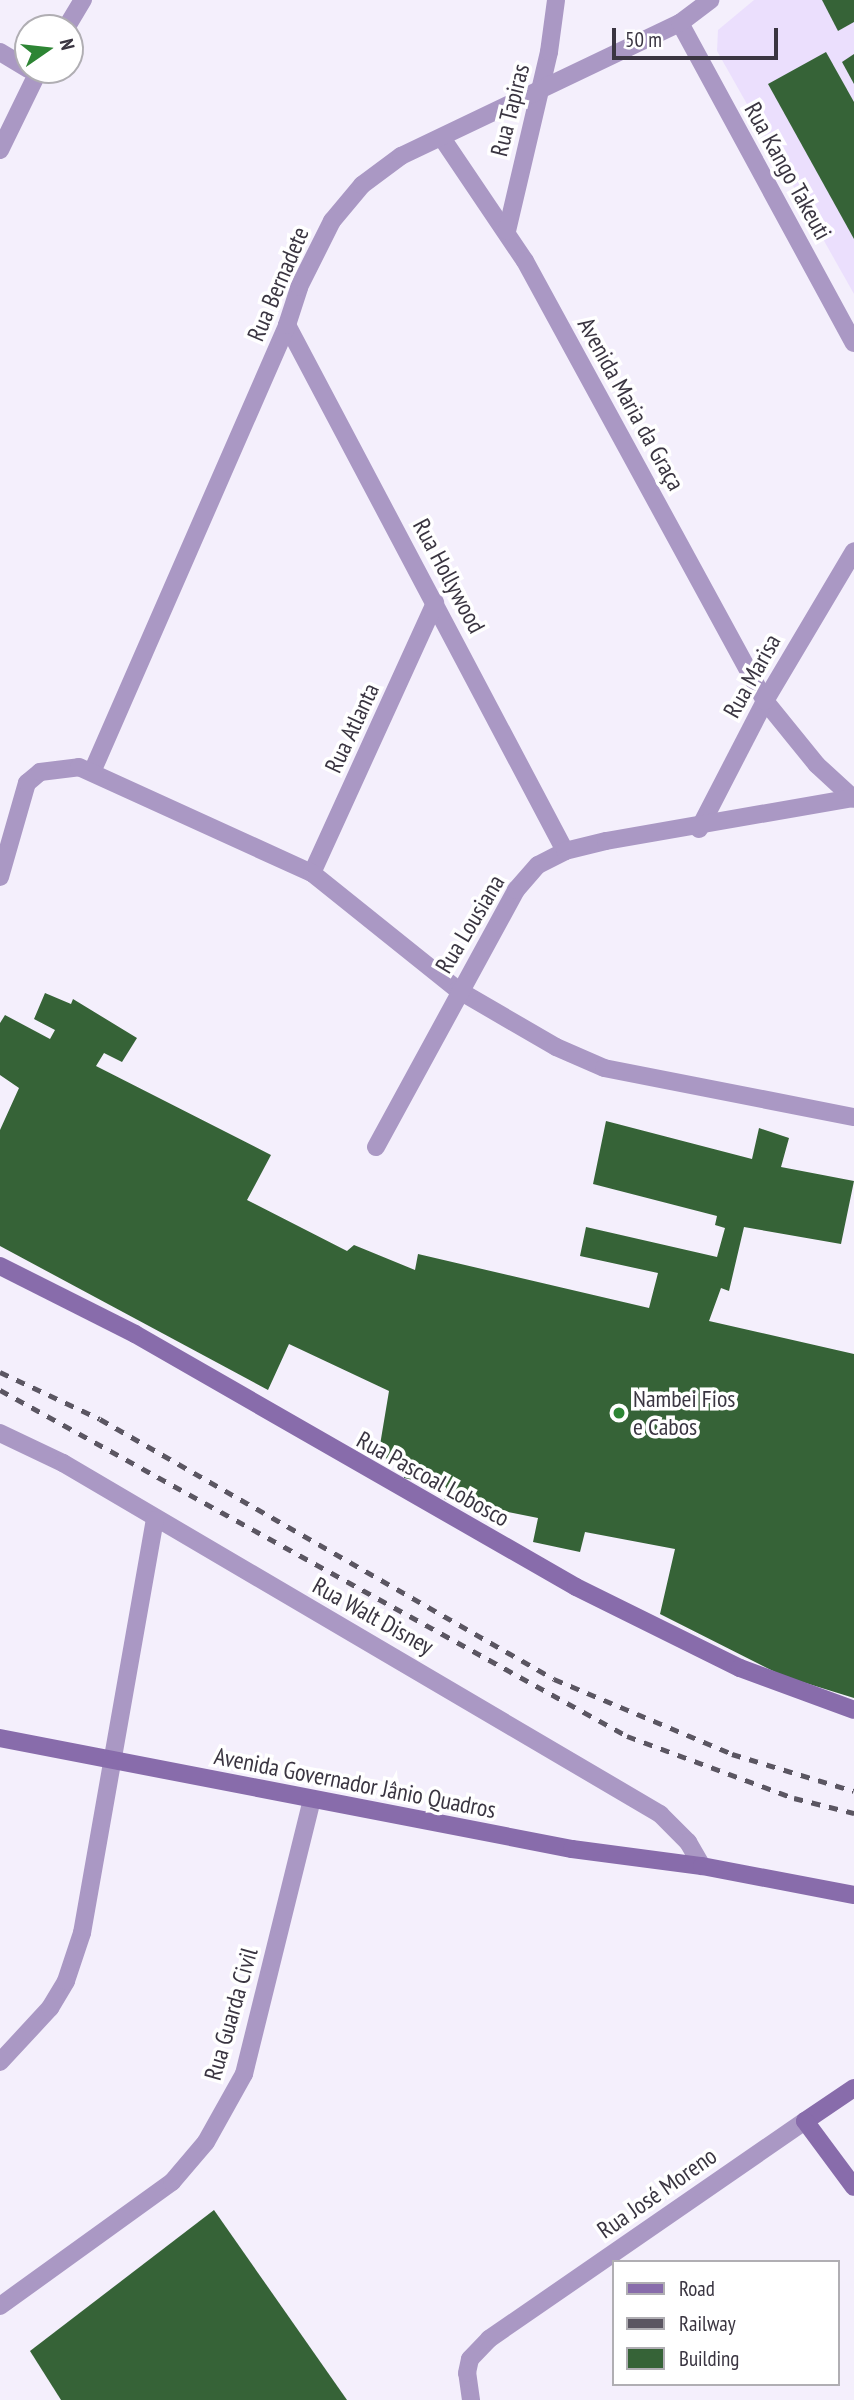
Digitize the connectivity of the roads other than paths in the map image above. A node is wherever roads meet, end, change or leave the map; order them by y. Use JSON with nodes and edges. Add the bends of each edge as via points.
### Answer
{"nodes":[{"id":1,"x":556,"y":0,"type":"edge"},
{"id":2,"x":710,"y":0,"type":"edge"},
{"id":3,"x":680,"y":23,"type":"junction"},
{"id":4,"x":28,"y":84,"type":"edge"},
{"id":5,"x":541,"y":92,"type":"junction"},
{"id":6,"x":442,"y":138,"type":"junction"},
{"id":7,"x":0,"y":150,"type":"edge"},
{"id":8,"x":508,"y":231,"type":"junction"},
{"id":9,"x":287,"y":326,"type":"junction"},
{"id":10,"x":854,"y":343,"type":"edge"},
{"id":11,"x":854,"y":551,"type":"edge"},
{"id":12,"x":435,"y":603,"type":"junction"},
{"id":13,"x":765,"y":701,"type":"junction"},
{"id":14,"x":92,"y":772,"type":"junction"},
{"id":15,"x":853,"y":799,"type":"edge"},
{"id":16,"x":699,"y":828,"type":"junction"},
{"id":17,"x":565,"y":851,"type":"junction"},
{"id":18,"x":312,"y":873,"type":"junction"},
{"id":19,"x":0,"y":877,"type":"edge"},
{"id":20,"x":458,"y":990,"type":"junction"},
{"id":21,"x":854,"y":1117,"type":"edge"},
{"id":22,"x":376,"y":1147,"type":"dead end"},
{"id":23,"x":0,"y":1266,"type":"edge"},
{"id":24,"x":0,"y":1433,"type":"edge"},
{"id":25,"x":155,"y":1520,"type":"junction"},
{"id":26,"x":854,"y":1710,"type":"edge"},
{"id":27,"x":0,"y":1738,"type":"edge"},
{"id":28,"x":114,"y":1762,"type":"junction"},
{"id":29,"x":312,"y":1799,"type":"junction"},
{"id":30,"x":702,"y":1867,"type":"junction"},
{"id":31,"x":854,"y":1895,"type":"edge"},
{"id":32,"x":0,"y":2062,"type":"edge"},
{"id":33,"x":854,"y":2088,"type":"edge"},
{"id":34,"x":805,"y":2121,"type":"junction"},
{"id":35,"x":854,"y":2187,"type":"edge"},
{"id":36,"x":0,"y":2306,"type":"edge"},
{"id":37,"x":471,"y":2400,"type":"edge"}],
"edges":[{"from":1,"to":5,"type":"street","name":"Rua Tapiras"},
{"from":2,"to":3,"type":"street","name":"Rua Bernadete"},
{"from":3,"to":5,"type":"street","name":"Rua Bernadete"},
{"from":3,"to":10,"type":"street","name":"Rua Kango Takeuti"},
{"from":4,"to":7,"type":"street"},
{"from":5,"to":6,"type":"street","name":"Rua Bernadete"},
{"from":5,"to":8,"type":"street","name":"Rua Tapiras"},
{"from":6,"to":8,"type":"street","name":"Avenida Maria da Graça"},
{"from":6,"to":9,"type":"street","name":"Rua Bernadete","via":[[401,156],[362,185],[332,221],[299,287]]},
{"from":8,"to":13,"type":"street","name":"Avenida Maria da Graça"},
{"from":9,"to":12,"type":"street","name":"Rua Hollywood"},
{"from":9,"to":14,"type":"street","name":"Rua Bernadete"},
{"from":11,"to":13,"type":"street","name":"Rua Marisa"},
{"from":12,"to":17,"type":"street","name":"Rua Hollywood"},
{"from":12,"to":18,"type":"street","name":"Rua Atlanta"},
{"from":13,"to":15,"type":"street","name":"Avenida Maria da Graça","via":[[817,765]]},
{"from":13,"to":16,"type":"street","name":"Rua Marisa"},
{"from":14,"to":18,"type":"street","via":[[117,788]]},
{"from":14,"to":19,"type":"street","via":[[60,768],[40,772],[27,783]]},
{"from":15,"to":16,"type":"street","name":"Rua Lousiana"},
{"from":16,"to":17,"type":"street","name":"Rua Lousiana"},
{"from":17,"to":20,"type":"street","name":"Rua Lousiana","via":[[538,865],[516,890]]},
{"from":18,"to":20,"type":"street"},
{"from":20,"to":21,"type":"street","via":[[556,1047],[604,1068]]},
{"from":20,"to":22,"type":"street","name":"Rua Lousiana"},
{"from":23,"to":26,"type":"main road","name":"Rua Pascoal Lobosco","via":[[135,1334],[576,1587],[740,1668]]},
{"from":24,"to":25,"type":"street","name":"Rua Walt Disney","via":[[63,1463]]},
{"from":25,"to":28,"type":"street"},
{"from":25,"to":30,"type":"street","name":"Rua Walt Disney","via":[[660,1814],[688,1842]]},
{"from":27,"to":28,"type":"main road","name":"Avenida Governador Jânio Quadros"},
{"from":28,"to":29,"type":"main road","name":"Avenida Governador Jânio Quadros"},
{"from":28,"to":32,"type":"street","via":[[82,1933],[65,1981],[28,2035]]},
{"from":29,"to":30,"type":"main road","name":"Avenida Governador Jânio Quadros","via":[[572,1849]]},
{"from":29,"to":36,"type":"street","name":"Rua Guarda Civil","via":[[244,2074],[206,2142],[172,2182]]},
{"from":30,"to":31,"type":"main road","name":"Avenida Governador Jânio Quadros"},
{"from":33,"to":34,"type":"main road","name":"Rua José Moreno"},
{"from":34,"to":35,"type":"main road"},
{"from":34,"to":37,"type":"street","name":"Rua José Moreno","via":[[489,2339],[470,2358]]}]}
